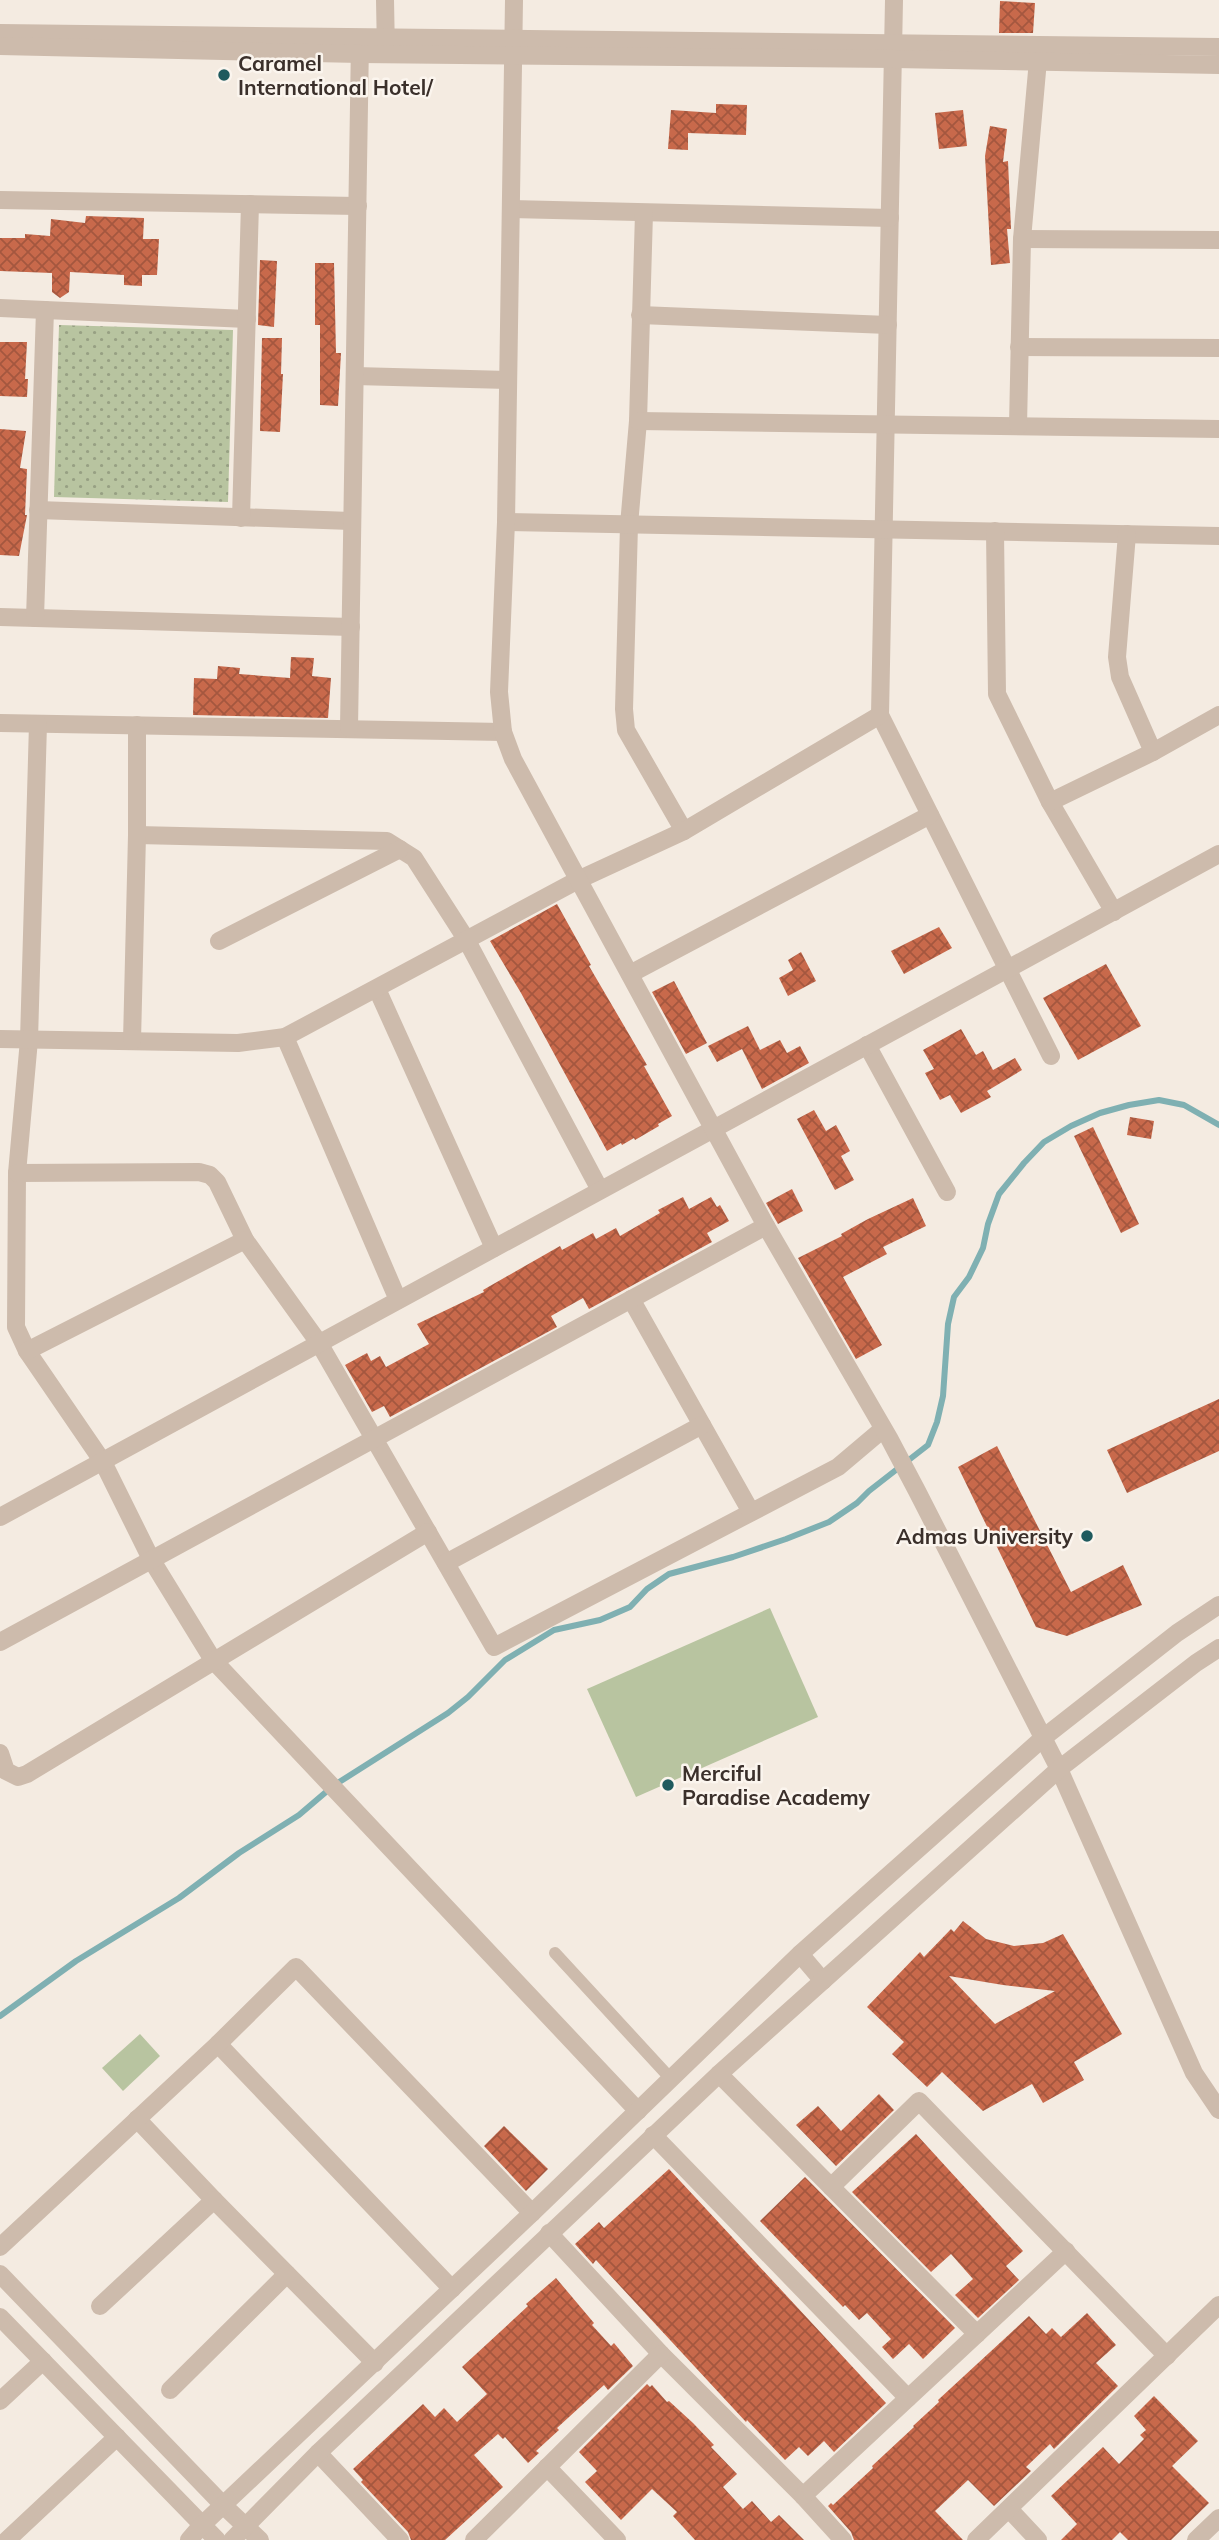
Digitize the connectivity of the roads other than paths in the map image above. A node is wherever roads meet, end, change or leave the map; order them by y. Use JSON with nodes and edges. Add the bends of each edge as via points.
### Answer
{"nodes":[{"id":1,"x":386,"y":0,"type":"edge"},
{"id":2,"x":514,"y":0,"type":"edge"},
{"id":3,"x":894,"y":0,"type":"edge"},
{"id":4,"x":0,"y":33,"type":"edge"},
{"id":5,"x":0,"y":46,"type":"edge"},
{"id":6,"x":360,"y":46,"type":"junction"},
{"id":7,"x":386,"y":46,"type":"junction"},
{"id":8,"x":1219,"y":47,"type":"edge"},
{"id":9,"x":512,"y":48,"type":"junction"},
{"id":10,"x":893,"y":51,"type":"junction"},
{"id":11,"x":1038,"y":54,"type":"junction"},
{"id":12,"x":1219,"y":65,"type":"edge"},
{"id":13,"x":0,"y":200,"type":"edge"},
{"id":14,"x":250,"y":204,"type":"junction"},
{"id":15,"x":358,"y":206,"type":"junction"},
{"id":16,"x":511,"y":209,"type":"junction"},
{"id":17,"x":644,"y":213,"type":"junction"},
{"id":18,"x":890,"y":218,"type":"junction"},
{"id":19,"x":1022,"y":239,"type":"junction"},
{"id":20,"x":1219,"y":240,"type":"edge"},
{"id":21,"x":0,"y":307,"type":"edge"},
{"id":22,"x":45,"y":310,"type":"junction"},
{"id":23,"x":640,"y":315,"type":"junction"},
{"id":24,"x":247,"y":319,"type":"junction"},
{"id":25,"x":888,"y":325,"type":"junction"},
{"id":26,"x":1019,"y":347,"type":"junction"},
{"id":27,"x":1219,"y":348,"type":"edge"},
{"id":28,"x":355,"y":376,"type":"junction"},
{"id":29,"x":508,"y":380,"type":"junction"},
{"id":30,"x":638,"y":421,"type":"junction"},
{"id":31,"x":886,"y":424,"type":"junction"},
{"id":32,"x":1018,"y":426,"type":"junction"},
{"id":33,"x":1219,"y":429,"type":"edge"},
{"id":34,"x":38,"y":510,"type":"junction"},
{"id":35,"x":242,"y":518,"type":"junction"},
{"id":36,"x":351,"y":521,"type":"junction"},
{"id":37,"x":506,"y":522,"type":"junction"},
{"id":38,"x":629,"y":524,"type":"junction"},
{"id":39,"x":884,"y":530,"type":"junction"},
{"id":40,"x":995,"y":531,"type":"junction"},
{"id":41,"x":1127,"y":534,"type":"junction"},
{"id":42,"x":1219,"y":536,"type":"edge"},
{"id":43,"x":0,"y":617,"type":"edge"},
{"id":44,"x":35,"y":618,"type":"junction"},
{"id":45,"x":351,"y":627,"type":"junction"},
{"id":46,"x":880,"y":715,"type":"junction"},
{"id":47,"x":1219,"y":715,"type":"edge"},
{"id":48,"x":0,"y":723,"type":"edge"},
{"id":49,"x":38,"y":724,"type":"junction"},
{"id":50,"x":137,"y":725,"type":"junction"},
{"id":51,"x":349,"y":727,"type":"junction"},
{"id":52,"x":503,"y":732,"type":"junction"},
{"id":53,"x":1153,"y":752,"type":"junction"},
{"id":54,"x":1050,"y":802,"type":"junction"},
{"id":55,"x":930,"y":815,"type":"junction"},
{"id":56,"x":684,"y":831,"type":"junction"},
{"id":57,"x":137,"y":835,"type":"junction"},
{"id":58,"x":400,"y":849,"type":"junction"},
{"id":59,"x":1219,"y":854,"type":"edge"},
{"id":60,"x":578,"y":880,"type":"junction"},
{"id":61,"x":1114,"y":912,"type":"junction"},
{"id":62,"x":466,"y":939,"type":"junction"},
{"id":63,"x":219,"y":940,"type":"dead end"},
{"id":64,"x":1007,"y":969,"type":"junction"},
{"id":65,"x":630,"y":974,"type":"junction"},
{"id":66,"x":377,"y":989,"type":"junction"},
{"id":67,"x":285,"y":1037,"type":"junction"},
{"id":68,"x":0,"y":1039,"type":"edge"},
{"id":69,"x":29,"y":1040,"type":"junction"},
{"id":70,"x":132,"y":1041,"type":"junction"},
{"id":71,"x":867,"y":1045,"type":"junction"},
{"id":72,"x":1051,"y":1056,"type":"dead end"},
{"id":73,"x":713,"y":1128,"type":"junction"},
{"id":74,"x":17,"y":1173,"type":"junction"},
{"id":75,"x":600,"y":1190,"type":"junction"},
{"id":76,"x":947,"y":1192,"type":"dead end"},
{"id":77,"x":766,"y":1226,"type":"junction"},
{"id":78,"x":245,"y":1240,"type":"junction"},
{"id":79,"x":494,"y":1248,"type":"junction"},
{"id":80,"x":631,"y":1299,"type":"junction"},
{"id":81,"x":398,"y":1300,"type":"junction"},
{"id":82,"x":320,"y":1343,"type":"junction"},
{"id":83,"x":27,"y":1351,"type":"junction"},
{"id":84,"x":702,"y":1425,"type":"junction"},
{"id":85,"x":886,"y":1434,"type":"junction"},
{"id":86,"x":374,"y":1438,"type":"junction"},
{"id":87,"x":103,"y":1462,"type":"junction"},
{"id":88,"x":751,"y":1513,"type":"junction"},
{"id":89,"x":0,"y":1517,"type":"edge"},
{"id":90,"x":428,"y":1532,"type":"junction"},
{"id":91,"x":151,"y":1559,"type":"junction"},
{"id":92,"x":446,"y":1563,"type":"junction"},
{"id":93,"x":1219,"y":1605,"type":"edge"},
{"id":94,"x":0,"y":1642,"type":"edge"},
{"id":95,"x":1219,"y":1648,"type":"edge"},
{"id":96,"x":214,"y":1660,"type":"junction"},
{"id":97,"x":1043,"y":1738,"type":"junction"},
{"id":98,"x":0,"y":1753,"type":"edge"},
{"id":99,"x":1059,"y":1769,"type":"junction"},
{"id":100,"x":555,"y":1953,"type":"dead end"},
{"id":101,"x":800,"y":1954,"type":"junction"},
{"id":102,"x":823,"y":1981,"type":"junction"},
{"id":103,"x":218,"y":2044,"type":"junction"},
{"id":104,"x":719,"y":2074,"type":"junction"},
{"id":105,"x":671,"y":2079,"type":"junction"},
{"id":106,"x":638,"y":2110,"type":"junction"},
{"id":107,"x":1219,"y":2110,"type":"edge"},
{"id":108,"x":137,"y":2119,"type":"junction"},
{"id":109,"x":653,"y":2135,"type":"junction"},
{"id":110,"x":831,"y":2187,"type":"junction"},
{"id":111,"x":214,"y":2200,"type":"junction"},
{"id":112,"x":532,"y":2213,"type":"junction"},
{"id":113,"x":549,"y":2233,"type":"junction"},
{"id":114,"x":0,"y":2247,"type":"edge"},
{"id":115,"x":1066,"y":2250,"type":"junction"},
{"id":116,"x":0,"y":2274,"type":"edge"},
{"id":117,"x":287,"y":2274,"type":"junction"},
{"id":118,"x":452,"y":2289,"type":"junction"},
{"id":119,"x":1219,"y":2305,"type":"edge"},
{"id":120,"x":100,"y":2306,"type":"dead end"},
{"id":121,"x":0,"y":2317,"type":"edge"},
{"id":122,"x":977,"y":2334,"type":"junction"},
{"id":123,"x":661,"y":2354,"type":"junction"},
{"id":124,"x":1167,"y":2356,"type":"junction"},
{"id":125,"x":43,"y":2361,"type":"junction"},
{"id":126,"x":375,"y":2363,"type":"junction"},
{"id":127,"x":170,"y":2390,"type":"dead end"},
{"id":128,"x":908,"y":2398,"type":"junction"},
{"id":129,"x":0,"y":2401,"type":"edge"},
{"id":130,"x":117,"y":2437,"type":"junction"},
{"id":131,"x":317,"y":2452,"type":"junction"},
{"id":132,"x":547,"y":2467,"type":"junction"},
{"id":133,"x":803,"y":2496,"type":"junction"},
{"id":134,"x":223,"y":2505,"type":"junction"},
{"id":135,"x":1009,"y":2509,"type":"junction"},
{"id":136,"x":1219,"y":2518,"type":"edge"},
{"id":137,"x":202,"y":2525,"type":"junction"},
{"id":138,"x":246,"y":2526,"type":"junction"},
{"id":139,"x":0,"y":2536,"type":"edge"},
{"id":140,"x":5,"y":2540,"type":"edge"},
{"id":141,"x":189,"y":2540,"type":"edge"},
{"id":142,"x":217,"y":2540,"type":"edge"},
{"id":143,"x":232,"y":2540,"type":"edge"},
{"id":144,"x":260,"y":2540,"type":"edge"},
{"id":145,"x":400,"y":2540,"type":"edge"},
{"id":146,"x":474,"y":2540,"type":"edge"},
{"id":147,"x":617,"y":2540,"type":"edge"},
{"id":148,"x":843,"y":2540,"type":"edge"},
{"id":149,"x":976,"y":2540,"type":"edge"},
{"id":150,"x":1038,"y":2540,"type":"edge"},
{"id":151,"x":1196,"y":2540,"type":"edge"}],
"edges":[{"from":1,"to":7,"type":"street"},
{"from":2,"to":9,"type":"street"},
{"from":3,"to":10,"type":"street"},
{"from":4,"to":6,"type":"street"},
{"from":5,"to":6,"type":"street"},
{"from":6,"to":7,"type":"street"},
{"from":6,"to":15,"type":"street"},
{"from":7,"to":9,"type":"street"},
{"from":8,"to":11,"type":"street"},
{"from":9,"to":10,"type":"street"},
{"from":9,"to":16,"type":"street"},
{"from":10,"to":11,"type":"street"},
{"from":10,"to":18,"type":"street"},
{"from":11,"to":12,"type":"street"},
{"from":11,"to":19,"type":"street"},
{"from":13,"to":14,"type":"street"},
{"from":14,"to":15,"type":"street"},
{"from":14,"to":24,"type":"street"},
{"from":15,"to":28,"type":"street"},
{"from":16,"to":17,"type":"street"},
{"from":16,"to":29,"type":"street"},
{"from":17,"to":18,"type":"street"},
{"from":17,"to":23,"type":"street"},
{"from":18,"to":25,"type":"street"},
{"from":19,"to":20,"type":"street"},
{"from":19,"to":26,"type":"street"},
{"from":21,"to":22,"type":"street"},
{"from":22,"to":24,"type":"street"},
{"from":22,"to":34,"type":"street"},
{"from":23,"to":25,"type":"street"},
{"from":23,"to":30,"type":"street"},
{"from":24,"to":35,"type":"street"},
{"from":25,"to":31,"type":"street"},
{"from":26,"to":27,"type":"street"},
{"from":26,"to":32,"type":"street"},
{"from":28,"to":29,"type":"street"},
{"from":28,"to":36,"type":"street"},
{"from":29,"to":37,"type":"street"},
{"from":30,"to":31,"type":"street"},
{"from":30,"to":38,"type":"street"},
{"from":31,"to":32,"type":"street"},
{"from":31,"to":39,"type":"street"},
{"from":32,"to":33,"type":"street"},
{"from":34,"to":35,"type":"street"},
{"from":34,"to":44,"type":"street"},
{"from":35,"to":36,"type":"street"},
{"from":36,"to":45,"type":"street"},
{"from":37,"to":38,"type":"street"},
{"from":37,"to":52,"type":"street","via":[[499,692]]},
{"from":38,"to":39,"type":"street"},
{"from":38,"to":56,"type":"street","via":[[626,730]]},
{"from":39,"to":40,"type":"street"},
{"from":39,"to":46,"type":"street"},
{"from":40,"to":41,"type":"street"},
{"from":40,"to":54,"type":"street","via":[[997,694]]},
{"from":41,"to":42,"type":"street"},
{"from":41,"to":53,"type":"street","via":[[1117,657],[1120,677]]},
{"from":43,"to":44,"type":"street"},
{"from":44,"to":45,"type":"street"},
{"from":45,"to":51,"type":"street"},
{"from":46,"to":55,"type":"street"},
{"from":46,"to":56,"type":"street"},
{"from":47,"to":53,"type":"street"},
{"from":48,"to":49,"type":"street"},
{"from":49,"to":50,"type":"street"},
{"from":49,"to":69,"type":"street"},
{"from":50,"to":51,"type":"street"},
{"from":50,"to":57,"type":"street"},
{"from":51,"to":52,"type":"street"},
{"from":52,"to":60,"type":"street"},
{"from":53,"to":54,"type":"street"},
{"from":54,"to":61,"type":"street"},
{"from":55,"to":64,"type":"street"},
{"from":55,"to":65,"type":"street"},
{"from":56,"to":60,"type":"street"},
{"from":57,"to":58,"type":"street","via":[[387,841]]},
{"from":57,"to":70,"type":"street"},
{"from":58,"to":62,"type":"street","via":[[414,858]]},
{"from":58,"to":63,"type":"street"},
{"from":59,"to":61,"type":"street"},
{"from":60,"to":62,"type":"street"},
{"from":60,"to":65,"type":"street"},
{"from":61,"to":64,"type":"street"},
{"from":62,"to":66,"type":"street"},
{"from":62,"to":75,"type":"street"},
{"from":64,"to":71,"type":"street"},
{"from":64,"to":72,"type":"street"},
{"from":65,"to":73,"type":"street"},
{"from":66,"to":67,"type":"street"},
{"from":66,"to":79,"type":"street"},
{"from":67,"to":70,"type":"street","via":[[238,1043]]},
{"from":67,"to":81,"type":"street"},
{"from":68,"to":69,"type":"street"},
{"from":69,"to":70,"type":"street"},
{"from":69,"to":74,"type":"street"},
{"from":71,"to":73,"type":"street"},
{"from":71,"to":76,"type":"street"},
{"from":73,"to":75,"type":"street"},
{"from":73,"to":77,"type":"street"},
{"from":74,"to":78,"type":"street","via":[[199,1172],[217,1182]]},
{"from":74,"to":83,"type":"street","via":[[16,1327]]},
{"from":75,"to":79,"type":"street"},
{"from":77,"to":80,"type":"street"},
{"from":77,"to":85,"type":"street"},
{"from":78,"to":82,"type":"street"},
{"from":78,"to":83,"type":"street"},
{"from":79,"to":81,"type":"street"},
{"from":80,"to":84,"type":"street"},
{"from":80,"to":86,"type":"street"},
{"from":81,"to":82,"type":"street"},
{"from":82,"to":86,"type":"street"},
{"from":82,"to":87,"type":"street"},
{"from":83,"to":87,"type":"street"},
{"from":84,"to":88,"type":"street"},
{"from":84,"to":92,"type":"street"},
{"from":85,"to":88,"type":"street","via":[[838,1467]]},
{"from":85,"to":97,"type":"street"},
{"from":86,"to":90,"type":"street"},
{"from":86,"to":91,"type":"street"},
{"from":87,"to":89,"type":"street"},
{"from":87,"to":91,"type":"street"},
{"from":88,"to":92,"type":"street","via":[[494,1647]]},
{"from":90,"to":92,"type":"street"},
{"from":90,"to":96,"type":"street"},
{"from":91,"to":94,"type":"street"},
{"from":91,"to":96,"type":"street"},
{"from":93,"to":97,"type":"street"},
{"from":95,"to":99,"type":"street"},
{"from":96,"to":98,"type":"street","via":[[27,1774],[18,1777],[6,1771]]},
{"from":96,"to":106,"type":"street"},
{"from":97,"to":99,"type":"street"},
{"from":97,"to":101,"type":"street"},
{"from":99,"to":102,"type":"street"},
{"from":99,"to":107,"type":"street","via":[[1194,2073]]},
{"from":100,"to":105,"type":"lane"},
{"from":101,"to":102,"type":"street"},
{"from":101,"to":105,"type":"street"},
{"from":102,"to":104,"type":"street"},
{"from":103,"to":108,"type":"street"},
{"from":103,"to":112,"type":"street","via":[[296,1967]]},
{"from":103,"to":118,"type":"street"},
{"from":104,"to":109,"type":"street"},
{"from":104,"to":110,"type":"street"},
{"from":105,"to":106,"type":"street"},
{"from":106,"to":112,"type":"street"},
{"from":108,"to":111,"type":"street"},
{"from":108,"to":114,"type":"street"},
{"from":109,"to":113,"type":"street"},
{"from":109,"to":128,"type":"street"},
{"from":110,"to":115,"type":"street","via":[[919,2101]]},
{"from":110,"to":122,"type":"street"},
{"from":111,"to":117,"type":"street"},
{"from":111,"to":120,"type":"street"},
{"from":112,"to":118,"type":"street"},
{"from":113,"to":123,"type":"street"},
{"from":113,"to":131,"type":"street"},
{"from":115,"to":122,"type":"street"},
{"from":115,"to":124,"type":"street"},
{"from":116,"to":134,"type":"street"},
{"from":117,"to":126,"type":"street"},
{"from":117,"to":127,"type":"street"},
{"from":118,"to":126,"type":"street"},
{"from":119,"to":124,"type":"street"},
{"from":121,"to":125,"type":"street"},
{"from":122,"to":128,"type":"street"},
{"from":123,"to":132,"type":"street"},
{"from":123,"to":133,"type":"street"},
{"from":124,"to":135,"type":"street"},
{"from":125,"to":129,"type":"street"},
{"from":125,"to":130,"type":"street"},
{"from":126,"to":134,"type":"street"},
{"from":128,"to":133,"type":"street"},
{"from":130,"to":137,"type":"street"},
{"from":130,"to":140,"type":"street"},
{"from":131,"to":138,"type":"street"},
{"from":131,"to":145,"type":"street"},
{"from":132,"to":146,"type":"street"},
{"from":132,"to":147,"type":"street"},
{"from":133,"to":148,"type":"street"},
{"from":134,"to":137,"type":"street"},
{"from":134,"to":138,"type":"street"},
{"from":135,"to":149,"type":"street"},
{"from":135,"to":150,"type":"street"},
{"from":136,"to":151,"type":"street"},
{"from":137,"to":141,"type":"street"},
{"from":137,"to":142,"type":"street"},
{"from":138,"to":143,"type":"street"},
{"from":138,"to":144,"type":"street"},
{"from":139,"to":140,"type":"street"}]}
